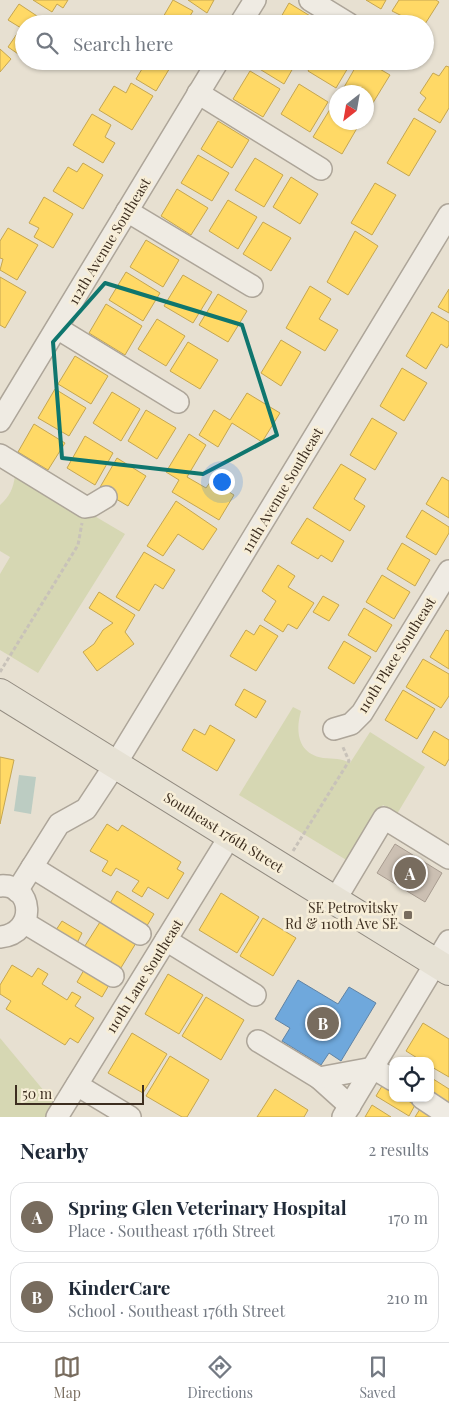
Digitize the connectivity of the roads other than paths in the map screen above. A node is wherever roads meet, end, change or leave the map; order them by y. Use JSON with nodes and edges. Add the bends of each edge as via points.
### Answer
{"nodes":[{"id":1,"x":255,"y":0,"type":"edge"},
{"id":2,"x":310,"y":0,"type":"edge"},
{"id":3,"x":246,"y":15,"type":"edge"},
{"id":4,"x":334,"y":15,"type":"edge"},
{"id":5,"x":212,"y":70,"type":"edge"},
{"id":6,"x":198,"y":93,"type":"junction"},
{"id":7,"x":321,"y":168,"type":"dead end"},
{"id":8,"x":127,"y":211,"type":"junction"},
{"id":9,"x":449,"y":215,"type":"edge"},
{"id":10,"x":252,"y":286,"type":"dead end"},
{"id":11,"x":56,"y":328,"type":"junction"},
{"id":12,"x":178,"y":402,"type":"dead end"},
{"id":13,"x":0,"y":421,"type":"edge"},
{"id":14,"x":0,"y":455,"type":"edge"},
{"id":15,"x":106,"y":497,"type":"dead end"},
{"id":16,"x":449,"y":570,"type":"edge"},
{"id":17,"x":0,"y":693,"type":"edge"},
{"id":18,"x":334,"y":729,"type":"road end"},
{"id":19,"x":115,"y":765,"type":"junction"},
{"id":20,"x":230,"y":836,"type":"junction"},
{"id":21,"x":449,"y":858,"type":"edge"},
{"id":22,"x":32,"y":867,"type":"junction"},
{"id":23,"x":8,"y":889,"type":"edge"},
{"id":24,"x":334,"y":900,"type":"junction"},
{"id":25,"x":25,"y":924,"type":"junction"},
{"id":26,"x":140,"y":934,"type":"dead end"},
{"id":27,"x":0,"y":937,"type":"edge"},
{"id":28,"x":166,"y":940,"type":"junction"},
{"id":29,"x":445,"y":958,"type":"edge"},
{"id":30,"x":113,"y":976,"type":"dead end"},
{"id":31,"x":255,"y":995,"type":"dead end"},
{"id":32,"x":258,"y":1041,"type":"dead end"},
{"id":33,"x":373,"y":1068,"type":"junction"},
{"id":34,"x":319,"y":1078,"type":"junction"},
{"id":35,"x":389,"y":1078,"type":"edge"},
{"id":36,"x":77,"y":1085,"type":"junction"},
{"id":37,"x":428,"y":1102,"type":"edge"},
{"id":38,"x":347,"y":1112,"type":"edge"},
{"id":39,"x":444,"y":1112,"type":"dead end"},
{"id":40,"x":57,"y":1117,"type":"edge"},
{"id":41,"x":130,"y":1117,"type":"edge"}],
"edges":[{"from":1,"to":3,"type":"street"},
{"from":2,"to":4,"type":"street"},
{"from":5,"to":6,"type":"street","name":"112th Avenue Southeast"},
{"from":6,"to":7,"type":"street"},
{"from":6,"to":8,"type":"street","name":"112th Avenue Southeast"},
{"from":8,"to":10,"type":"street"},
{"from":8,"to":11,"type":"street","name":"112th Avenue Southeast"},
{"from":9,"to":19,"type":"street","name":"111th Avenue Southeast"},
{"from":11,"to":12,"type":"street"},
{"from":11,"to":13,"type":"street","name":"112th Avenue Southeast"},
{"from":14,"to":15,"type":"street","via":[[85,507]]},
{"from":16,"to":18,"type":"street","name":"110th Place Southeast","via":[[362,713],[351,724]]},
{"from":17,"to":19,"type":"main road","name":"Southeast 176th Street"},
{"from":19,"to":20,"type":"main road","name":"Southeast 176th Street"},
{"from":19,"to":22,"type":"street","name":"111th Avenue Southeast","via":[[86,809],[59,824]]},
{"from":20,"to":24,"type":"main road","name":"Southeast 176th Street"},
{"from":20,"to":28,"type":"street","name":"110th Lane Southeast"},
{"from":21,"to":24,"type":"street","via":[[384,818]]},
{"from":22,"to":23,"type":"street","name":"111th Avenue Southeast"},
{"from":22,"to":26,"type":"street"},
{"from":23,"to":25,"type":"street","via":[[26,904]]},
{"from":24,"to":29,"type":"main road","name":"Southeast 176th Street"},
{"from":25,"to":27,"type":"street","via":[[10,936]]},
{"from":25,"to":30,"type":"street"},
{"from":28,"to":31,"type":"street"},
{"from":28,"to":36,"type":"street","name":"110th Lane Southeast"},
{"from":29,"to":33,"type":"street"},
{"from":32,"to":34,"type":"street"},
{"from":33,"to":34,"type":"street"},
{"from":33,"to":35,"type":"street"},
{"from":33,"to":38,"type":"street"},
{"from":34,"to":38,"type":"street"},
{"from":36,"to":40,"type":"street","name":"110th Lane Southeast"},
{"from":36,"to":41,"type":"street"},
{"from":37,"to":39,"type":"street"}]}
